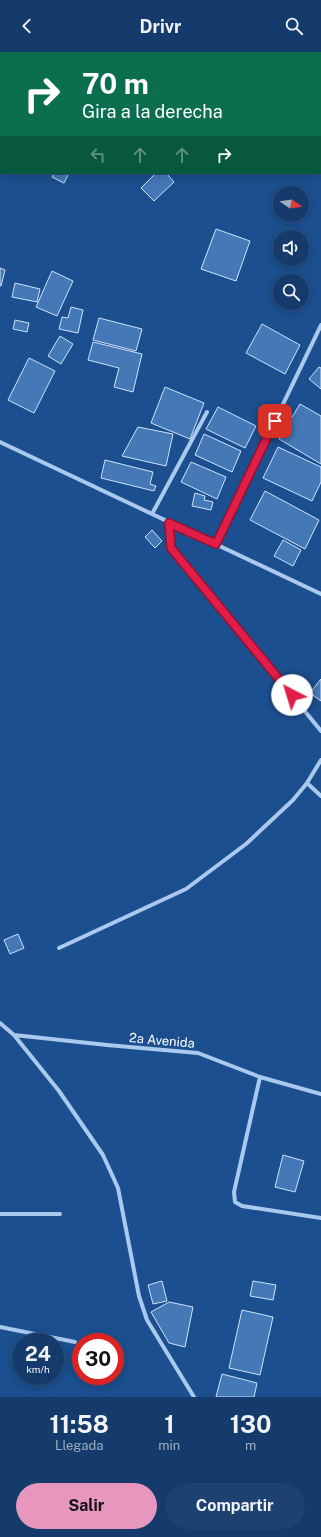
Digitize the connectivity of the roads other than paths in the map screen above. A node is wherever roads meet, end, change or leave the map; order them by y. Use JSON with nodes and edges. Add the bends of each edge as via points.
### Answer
{"nodes":[{"id":1,"x":321,"y":325,"type":"edge"},
{"id":2,"x":207,"y":412,"type":"dead end"},
{"id":3,"x":0,"y":442,"type":"edge"},
{"id":4,"x":152,"y":514,"type":"junction"},
{"id":5,"x":169,"y":523,"type":"junction"},
{"id":6,"x":216,"y":544,"type":"junction"},
{"id":7,"x":321,"y":594,"type":"edge"},
{"id":8,"x":321,"y":731,"type":"edge"},
{"id":9,"x":321,"y":760,"type":"edge"},
{"id":10,"x":307,"y":782,"type":"junction"},
{"id":11,"x":321,"y":796,"type":"edge"},
{"id":12,"x":59,"y":948,"type":"dead end"},
{"id":13,"x":0,"y":1023,"type":"edge"},
{"id":14,"x":14,"y":1035,"type":"junction"},
{"id":15,"x":260,"y":1077,"type":"junction"},
{"id":16,"x":321,"y":1094,"type":"edge"},
{"id":17,"x":0,"y":1214,"type":"edge"},
{"id":18,"x":60,"y":1214,"type":"dead end"},
{"id":19,"x":321,"y":1218,"type":"edge"},
{"id":20,"x":0,"y":1327,"type":"edge"},
{"id":21,"x":72,"y":1341,"type":"edge"},
{"id":22,"x":194,"y":1397,"type":"edge"}],
"edges":[{"from":1,"to":6,"type":"street"},
{"from":2,"to":4,"type":"street"},
{"from":3,"to":4,"type":"street"},
{"from":4,"to":5,"type":"street"},
{"from":5,"to":6,"type":"street"},
{"from":5,"to":8,"type":"street","via":[[171,548]]},
{"from":6,"to":7,"type":"street"},
{"from":9,"to":10,"type":"street"},
{"from":10,"to":11,"type":"street"},
{"from":10,"to":12,"type":"street","via":[[293,800],[246,844],[186,889]]},
{"from":13,"to":14,"type":"street"},
{"from":14,"to":15,"type":"street","name":"2a Avenida","via":[[198,1052]]},
{"from":14,"to":22,"type":"street","via":[[103,1155],[118,1188],[146,1320]]},
{"from":15,"to":16,"type":"street","name":"2a Avenida"},
{"from":15,"to":19,"type":"street","via":[[234,1192],[235,1202],[242,1206]]},
{"from":17,"to":18,"type":"street"},
{"from":20,"to":21,"type":"street"}]}
